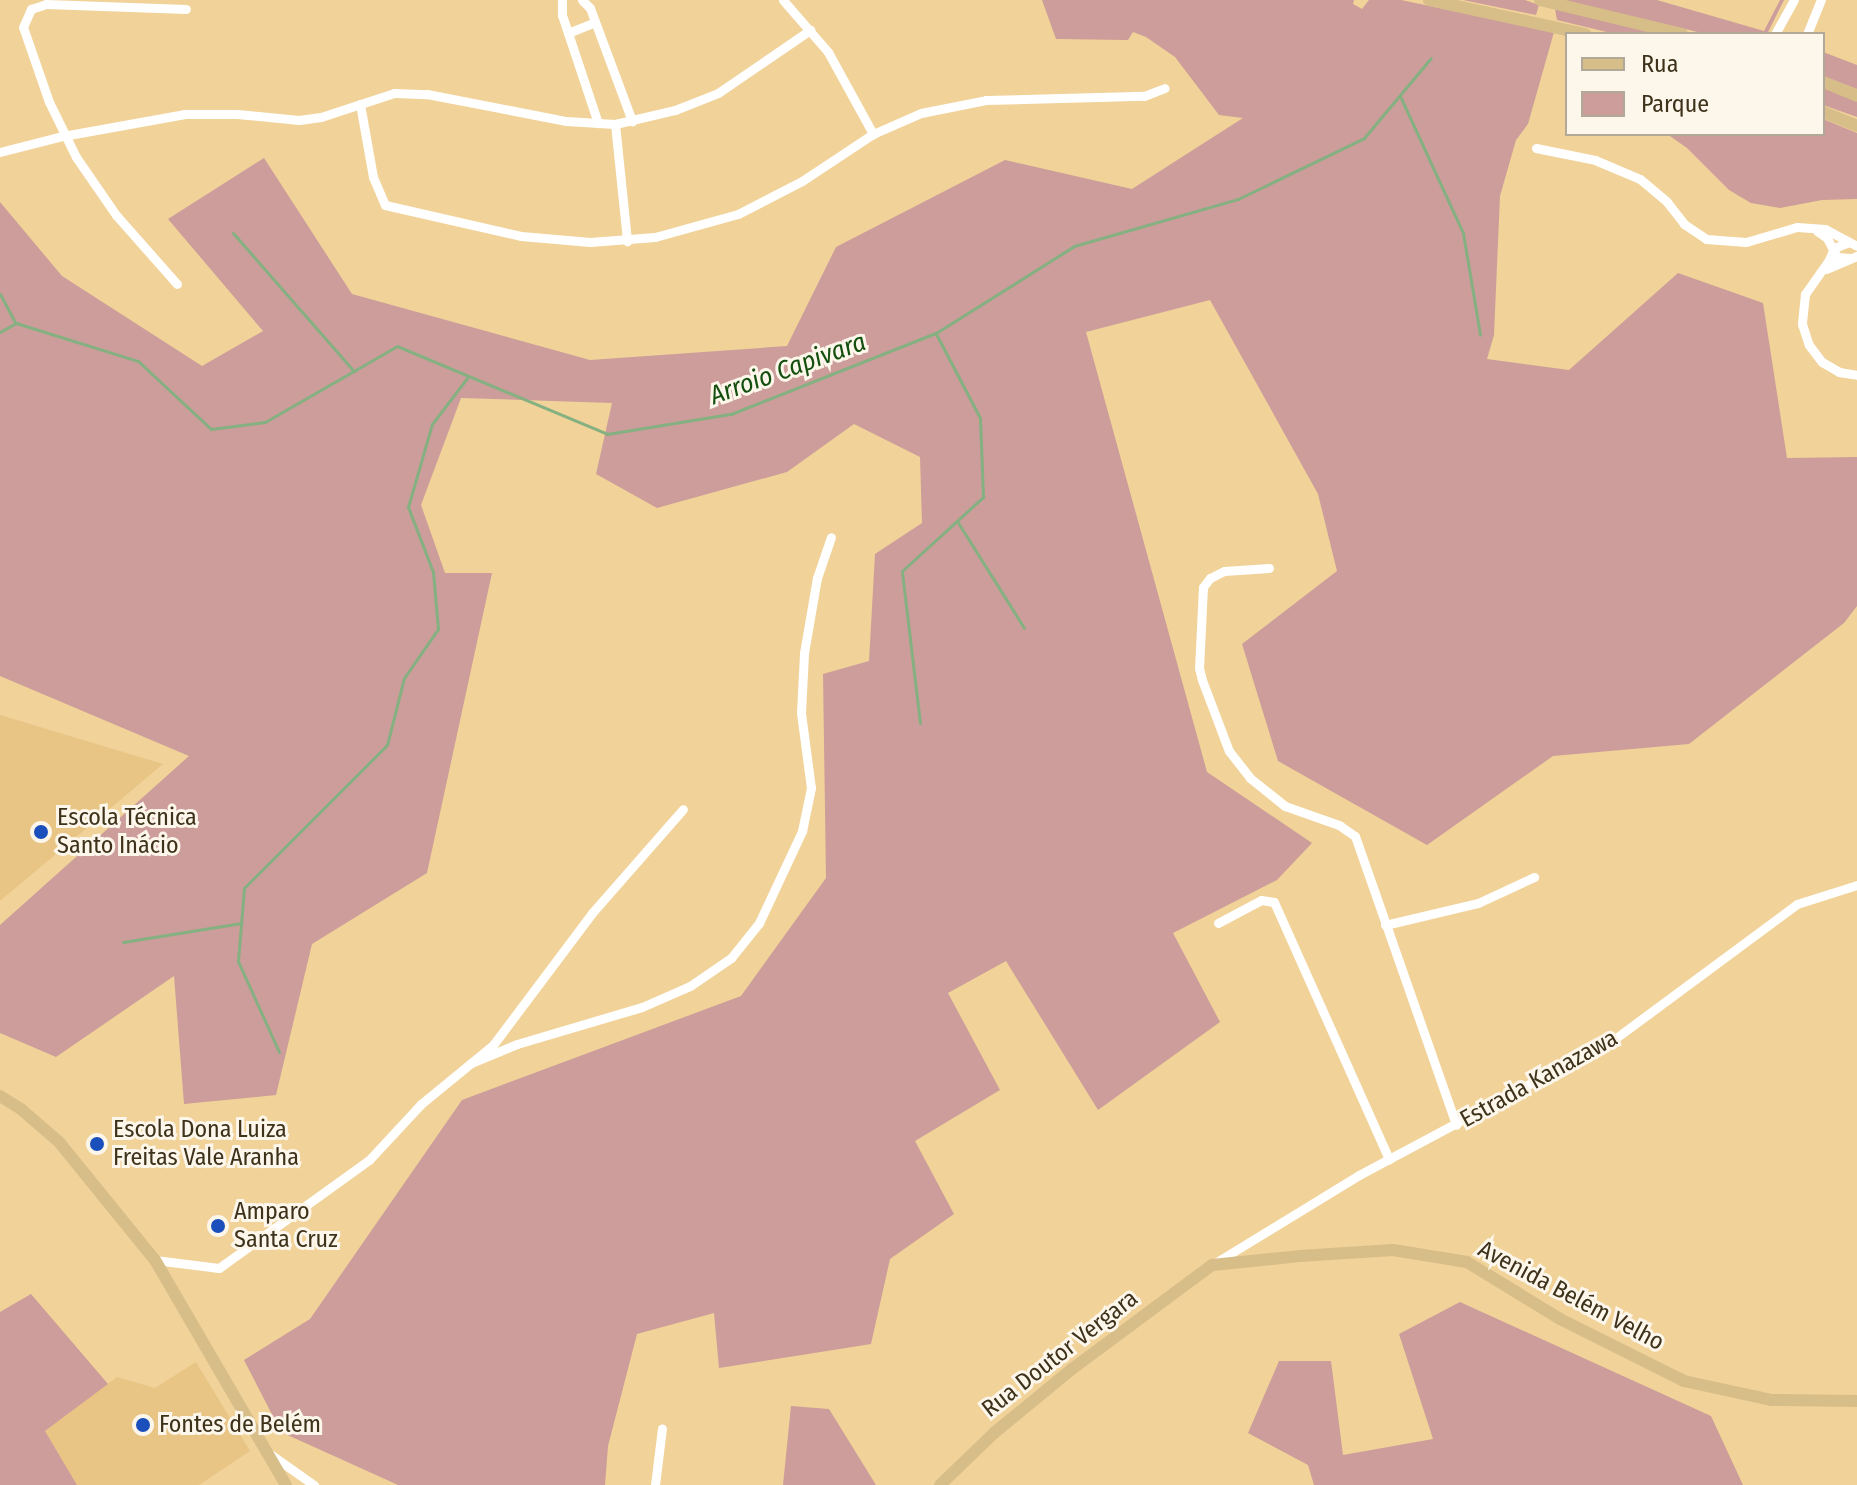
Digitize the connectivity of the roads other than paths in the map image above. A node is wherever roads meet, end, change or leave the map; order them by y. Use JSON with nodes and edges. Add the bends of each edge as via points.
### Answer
{"nodes":[{"id":1,"x":562,"y":0,"type":"edge"},
{"id":2,"x":582,"y":0,"type":"edge"},
{"id":3,"x":783,"y":0,"type":"edge"},
{"id":4,"x":1429,"y":0,"type":"edge"},
{"id":5,"x":1542,"y":0,"type":"edge"},
{"id":6,"x":1794,"y":0,"type":"edge"},
{"id":7,"x":1821,"y":0,"type":"edge"},
{"id":8,"x":186,"y":9,"type":"dead end"},
{"id":9,"x":595,"y":22,"type":"junction"},
{"id":10,"x":1540,"y":22,"type":"junction"},
{"id":11,"x":810,"y":30,"type":"junction"},
{"id":12,"x":1578,"y":32,"type":"edge"},
{"id":13,"x":1674,"y":32,"type":"edge"},
{"id":14,"x":1776,"y":32,"type":"edge"},
{"id":15,"x":1808,"y":32,"type":"edge"},
{"id":16,"x":568,"y":33,"type":"junction"},
{"id":17,"x":1825,"y":83,"type":"edge"},
{"id":18,"x":1165,"y":88,"type":"dead end"},
{"id":19,"x":1857,"y":96,"type":"edge"},
{"id":20,"x":360,"y":104,"type":"junction"},
{"id":21,"x":1825,"y":113,"type":"edge"},
{"id":22,"x":632,"y":121,"type":"junction"},
{"id":23,"x":598,"y":123,"type":"junction"},
{"id":24,"x":615,"y":124,"type":"junction"},
{"id":25,"x":1857,"y":126,"type":"edge"},
{"id":26,"x":873,"y":134,"type":"junction"},
{"id":27,"x":63,"y":136,"type":"junction"},
{"id":28,"x":1536,"y":148,"type":"dead end"},
{"id":29,"x":0,"y":152,"type":"edge"},
{"id":30,"x":1814,"y":229,"type":"junction"},
{"id":31,"x":627,"y":241,"type":"junction"},
{"id":32,"x":1853,"y":244,"type":"edge"},
{"id":33,"x":1834,"y":252,"type":"junction"},
{"id":34,"x":1854,"y":257,"type":"edge"},
{"id":35,"x":1823,"y":270,"type":"junction"},
{"id":36,"x":177,"y":284,"type":"dead end"},
{"id":37,"x":1857,"y":375,"type":"edge"},
{"id":38,"x":831,"y":537,"type":"dead end"},
{"id":39,"x":1269,"y":568,"type":"dead end"},
{"id":40,"x":683,"y":809,"type":"dead end"},
{"id":41,"x":1534,"y":877,"type":"dead end"},
{"id":42,"x":1857,"y":885,"type":"edge"},
{"id":43,"x":1218,"y":923,"type":"dead end"},
{"id":44,"x":1385,"y":925,"type":"junction"},
{"id":45,"x":471,"y":1063,"type":"junction"},
{"id":46,"x":0,"y":1096,"type":"edge"},
{"id":47,"x":1456,"y":1125,"type":"junction"},
{"id":48,"x":1389,"y":1159,"type":"junction"},
{"id":49,"x":155,"y":1260,"type":"junction"},
{"id":50,"x":1212,"y":1265,"type":"junction"},
{"id":51,"x":1857,"y":1401,"type":"edge"},
{"id":52,"x":662,"y":1428,"type":"dead end"},
{"id":53,"x":270,"y":1454,"type":"junction"},
{"id":54,"x":286,"y":1485,"type":"edge"},
{"id":55,"x":314,"y":1485,"type":"edge"},
{"id":56,"x":655,"y":1485,"type":"edge"},
{"id":57,"x":940,"y":1485,"type":"edge"}],
"edges":[{"from":1,"to":16,"type":"street"},
{"from":2,"to":9,"type":"street"},
{"from":3,"to":11,"type":"street"},
{"from":4,"to":10,"type":"main road"},
{"from":5,"to":10,"type":"main road"},
{"from":5,"to":13,"type":"main road"},
{"from":6,"to":14,"type":"street"},
{"from":7,"to":15,"type":"street"},
{"from":8,"to":27,"type":"street","via":[[46,4],[31,9],[23,27]]},
{"from":9,"to":16,"type":"street"},
{"from":9,"to":22,"type":"street"},
{"from":10,"to":12,"type":"main road"},
{"from":11,"to":22,"type":"street","via":[[718,93]]},
{"from":11,"to":26,"type":"street","via":[[841,73]]},
{"from":16,"to":23,"type":"street"},
{"from":17,"to":19,"type":"main road"},
{"from":18,"to":26,"type":"street","via":[[1144,96],[970,102],[921,113]]},
{"from":20,"to":23,"type":"street","via":[[410,93]]},
{"from":20,"to":27,"type":"street","via":[[299,120],[198,113]]},
{"from":20,"to":31,"type":"street","via":[[373,177],[385,205],[544,240]]},
{"from":21,"to":25,"type":"main road"},
{"from":22,"to":24,"type":"street"},
{"from":23,"to":24,"type":"street"},
{"from":24,"to":31,"type":"street"},
{"from":26,"to":31,"type":"street","via":[[756,207],[699,227]]},
{"from":27,"to":29,"type":"street"},
{"from":27,"to":36,"type":"street","via":[[116,215]]},
{"from":28,"to":30,"type":"street","via":[[1595,160],[1640,179],[1706,239],[1746,242],[1787,228]]},
{"from":30,"to":32,"type":"street"},
{"from":30,"to":33,"type":"street"},
{"from":32,"to":33,"type":"street","via":[[1836,245]]},
{"from":33,"to":34,"type":"street","via":[[1837,257]]},
{"from":33,"to":35,"type":"street"},
{"from":34,"to":35,"type":"street"},
{"from":35,"to":37,"type":"street","via":[[1805,294],[1804,335],[1830,368]]},
{"from":38,"to":45,"type":"street","via":[[817,578],[804,653],[801,713],[811,788],[802,831],[759,923],[731,958],[690,986]]},
{"from":39,"to":44,"type":"street","via":[[1224,571],[1203,587],[1202,680],[1229,751],[1250,778],[1285,806],[1355,836]]},
{"from":40,"to":45,"type":"street","via":[[584,922],[493,1045]]},
{"from":41,"to":44,"type":"street","via":[[1478,903]]},
{"from":42,"to":47,"type":"street","name":"Estrada Kanazawa","via":[[1797,904],[1616,1038]]},
{"from":43,"to":48,"type":"street","via":[[1261,900],[1274,902]]},
{"from":44,"to":47,"type":"street"},
{"from":45,"to":49,"type":"street","via":[[421,1104],[369,1160],[231,1262],[208,1269]]},
{"from":46,"to":49,"type":"main road","via":[[59,1142]]},
{"from":47,"to":48,"type":"street","name":"Estrada Kanazawa"},
{"from":48,"to":50,"type":"street","name":"Estrada Kanazawa"},
{"from":49,"to":53,"type":"main road"},
{"from":50,"to":51,"type":"main road","name":"Avenida Belém Velho","via":[[1393,1250],[1467,1262],[1560,1319],[1684,1381],[1772,1400]]},
{"from":50,"to":57,"type":"main road","name":"Rua Doutor Vergara","via":[[1072,1369]]},
{"from":52,"to":56,"type":"street"},
{"from":53,"to":54,"type":"main road"},
{"from":53,"to":55,"type":"street"}]}
